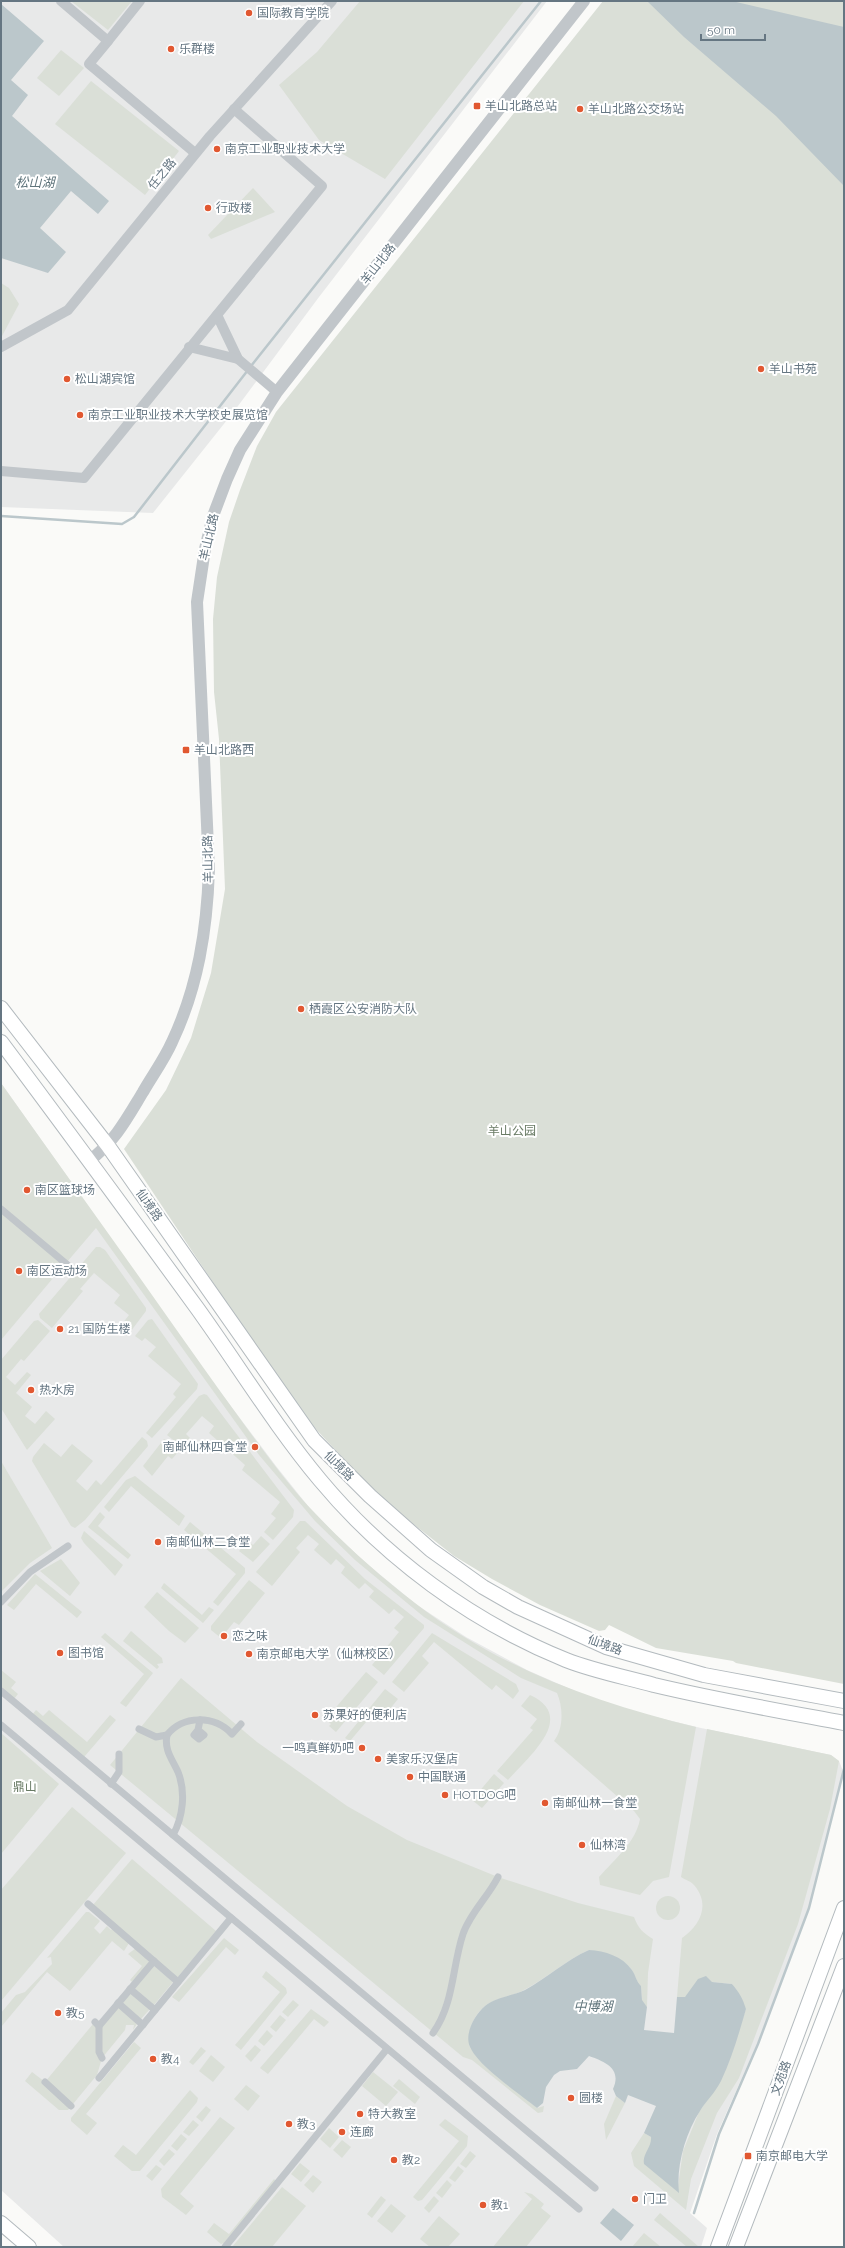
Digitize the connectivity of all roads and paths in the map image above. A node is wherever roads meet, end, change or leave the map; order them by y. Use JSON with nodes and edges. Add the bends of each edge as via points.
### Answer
{"nodes":[{"id":1,"x":61,"y":1,"type":"edge"},
{"id":2,"x":140,"y":1,"type":"edge"},
{"id":3,"x":332,"y":1,"type":"edge"},
{"id":4,"x":584,"y":1,"type":"edge"},
{"id":5,"x":108,"y":41,"type":"junction"},
{"id":6,"x":234,"y":109,"type":"junction"},
{"id":7,"x":195,"y":153,"type":"junction"},
{"id":8,"x":217,"y":315,"type":"junction"},
{"id":9,"x":1,"y":347,"type":"edge"},
{"id":10,"x":189,"y":347,"type":"junction"},
{"id":11,"x":238,"y":359,"type":"junction"},
{"id":12,"x":277,"y":392,"type":"junction"},
{"id":13,"x":1,"y":471,"type":"edge"},
{"id":14,"x":1,"y":1008,"type":"edge"},
{"id":15,"x":1,"y":1042,"type":"edge"},
{"id":16,"x":108,"y":1146,"type":"junction"},
{"id":17,"x":89,"y":1161,"type":"junction"},
{"id":18,"x":1,"y":1209,"type":"edge"},
{"id":19,"x":70,"y":1267,"type":"dead end"},
{"id":20,"x":68,"y":1546,"type":"dead end"},
{"id":21,"x":1,"y":1602,"type":"edge"},
{"id":22,"x":1,"y":1691,"type":"edge"},
{"id":23,"x":844,"y":1701,"type":"edge"},
{"id":24,"x":200,"y":1720,"type":"junction"},
{"id":25,"x":843,"y":1723,"type":"edge"},
{"id":26,"x":241,"y":1724,"type":"dead end"},
{"id":27,"x":1,"y":1725,"type":"edge"},
{"id":28,"x":139,"y":1729,"type":"dead end"},
{"id":29,"x":198,"y":1730,"type":"dead end"},
{"id":30,"x":167,"y":1734,"type":"junction"},
{"id":31,"x":119,"y":1754,"type":"dead end"},
{"id":32,"x":111,"y":1784,"type":"junction"},
{"id":33,"x":173,"y":1835,"type":"junction"},
{"id":34,"x":498,"y":1877,"type":"dead end"},
{"id":35,"x":88,"y":1904,"type":"dead end"},
{"id":36,"x":844,"y":1908,"type":"edge"},
{"id":37,"x":231,"y":1918,"type":"junction"},
{"id":38,"x":154,"y":1961,"type":"junction"},
{"id":39,"x":844,"y":1966,"type":"edge"},
{"id":40,"x":178,"y":1982,"type":"junction"},
{"id":41,"x":130,"y":1989,"type":"junction"},
{"id":42,"x":118,"y":2003,"type":"junction"},
{"id":43,"x":155,"y":2010,"type":"junction"},
{"id":44,"x":143,"y":2024,"type":"junction"},
{"id":45,"x":433,"y":2033,"type":"dead end"},
{"id":46,"x":387,"y":2048,"type":"junction"},
{"id":47,"x":102,"y":2058,"type":"dead end"},
{"id":48,"x":99,"y":2078,"type":"dead end"},
{"id":49,"x":45,"y":2082,"type":"dead end"},
{"id":50,"x":71,"y":2106,"type":"dead end"},
{"id":51,"x":595,"y":2188,"type":"dead end"},
{"id":52,"x":579,"y":2209,"type":"dead end"},
{"id":53,"x":1,"y":2223,"type":"edge"},
{"id":54,"x":29,"y":2247,"type":"edge"},
{"id":55,"x":226,"y":2247,"type":"edge"},
{"id":56,"x":718,"y":2247,"type":"edge"},
{"id":57,"x":736,"y":2247,"type":"edge"}],
"edges":[{"from":1,"to":5,"type":"street"},
{"from":2,"to":5,"type":"street"},
{"from":3,"to":6,"type":"street","name":"任之路"},
{"from":4,"to":12,"type":"street","name":"羊山北路"},
{"from":5,"to":7,"type":"street","via":[[89,64]]},
{"from":6,"to":7,"type":"street","name":"任之路"},
{"from":6,"to":8,"type":"street","via":[[322,186]]},
{"from":7,"to":9,"type":"street","name":"任之路","via":[[68,310]]},
{"from":8,"to":10,"type":"street"},
{"from":8,"to":11,"type":"street"},
{"from":10,"to":11,"type":"street"},
{"from":10,"to":13,"type":"street","via":[[84,478]]},
{"from":11,"to":12,"type":"street"},
{"from":12,"to":16,"type":"street","name":"羊山北路","via":[[240,450],[224,487],[213,516],[205,549],[197,602],[210,869],[208,912],[201,958],[172,1043]]},
{"from":14,"to":16,"type":"main road","name":"仙境路"},
{"from":15,"to":17,"type":"main road","name":"仙境路"},
{"from":16,"to":17,"type":"street","name":"羊山北路"},
{"from":16,"to":23,"type":"main road","name":"仙境路","via":[[314,1440],[370,1496],[431,1550],[483,1587],[518,1607],[606,1647],[704,1675]]},
{"from":17,"to":25,"type":"main road","name":"仙境路","via":[[294,1448],[321,1481],[354,1517],[445,1594],[510,1634],[567,1660],[626,1678],[705,1697]]},
{"from":18,"to":19,"type":"street"},
{"from":20,"to":21,"type":"street","via":[[30,1572]]},
{"from":22,"to":32,"type":"street"},
{"from":24,"to":26,"type":"street","via":[[214,1722],[232,1734]]},
{"from":24,"to":29,"type":"street"},
{"from":24,"to":30,"type":"street","via":[[187,1721],[171,1729]]},
{"from":27,"to":37,"type":"street"},
{"from":28,"to":30,"type":"street","via":[[156,1737]]},
{"from":30,"to":33,"type":"street","via":[[165,1741],[168,1753],[181,1781],[180,1823]]},
{"from":31,"to":32,"type":"street","via":[[120,1772]]},
{"from":32,"to":33,"type":"street"},
{"from":33,"to":51,"type":"street"},
{"from":34,"to":45,"type":"street","via":[[464,1932],[445,2014]]},
{"from":35,"to":38,"type":"street"},
{"from":36,"to":56,"type":"main road","name":"文苑路"},
{"from":37,"to":40,"type":"street"},
{"from":37,"to":46,"type":"street"},
{"from":38,"to":40,"type":"street"},
{"from":38,"to":41,"type":"street"},
{"from":39,"to":57,"type":"main road","name":"文苑路"},
{"from":40,"to":43,"type":"street"},
{"from":41,"to":42,"type":"street"},
{"from":41,"to":43,"type":"street"},
{"from":42,"to":44,"type":"street"},
{"from":42,"to":47,"type":"street","via":[[97,2024],[99,2052]]},
{"from":43,"to":44,"type":"street"},
{"from":44,"to":48,"type":"street"},
{"from":46,"to":52,"type":"street"},
{"from":46,"to":55,"type":"street"},
{"from":49,"to":50,"type":"street"},
{"from":53,"to":54,"type":"main road"}]}
